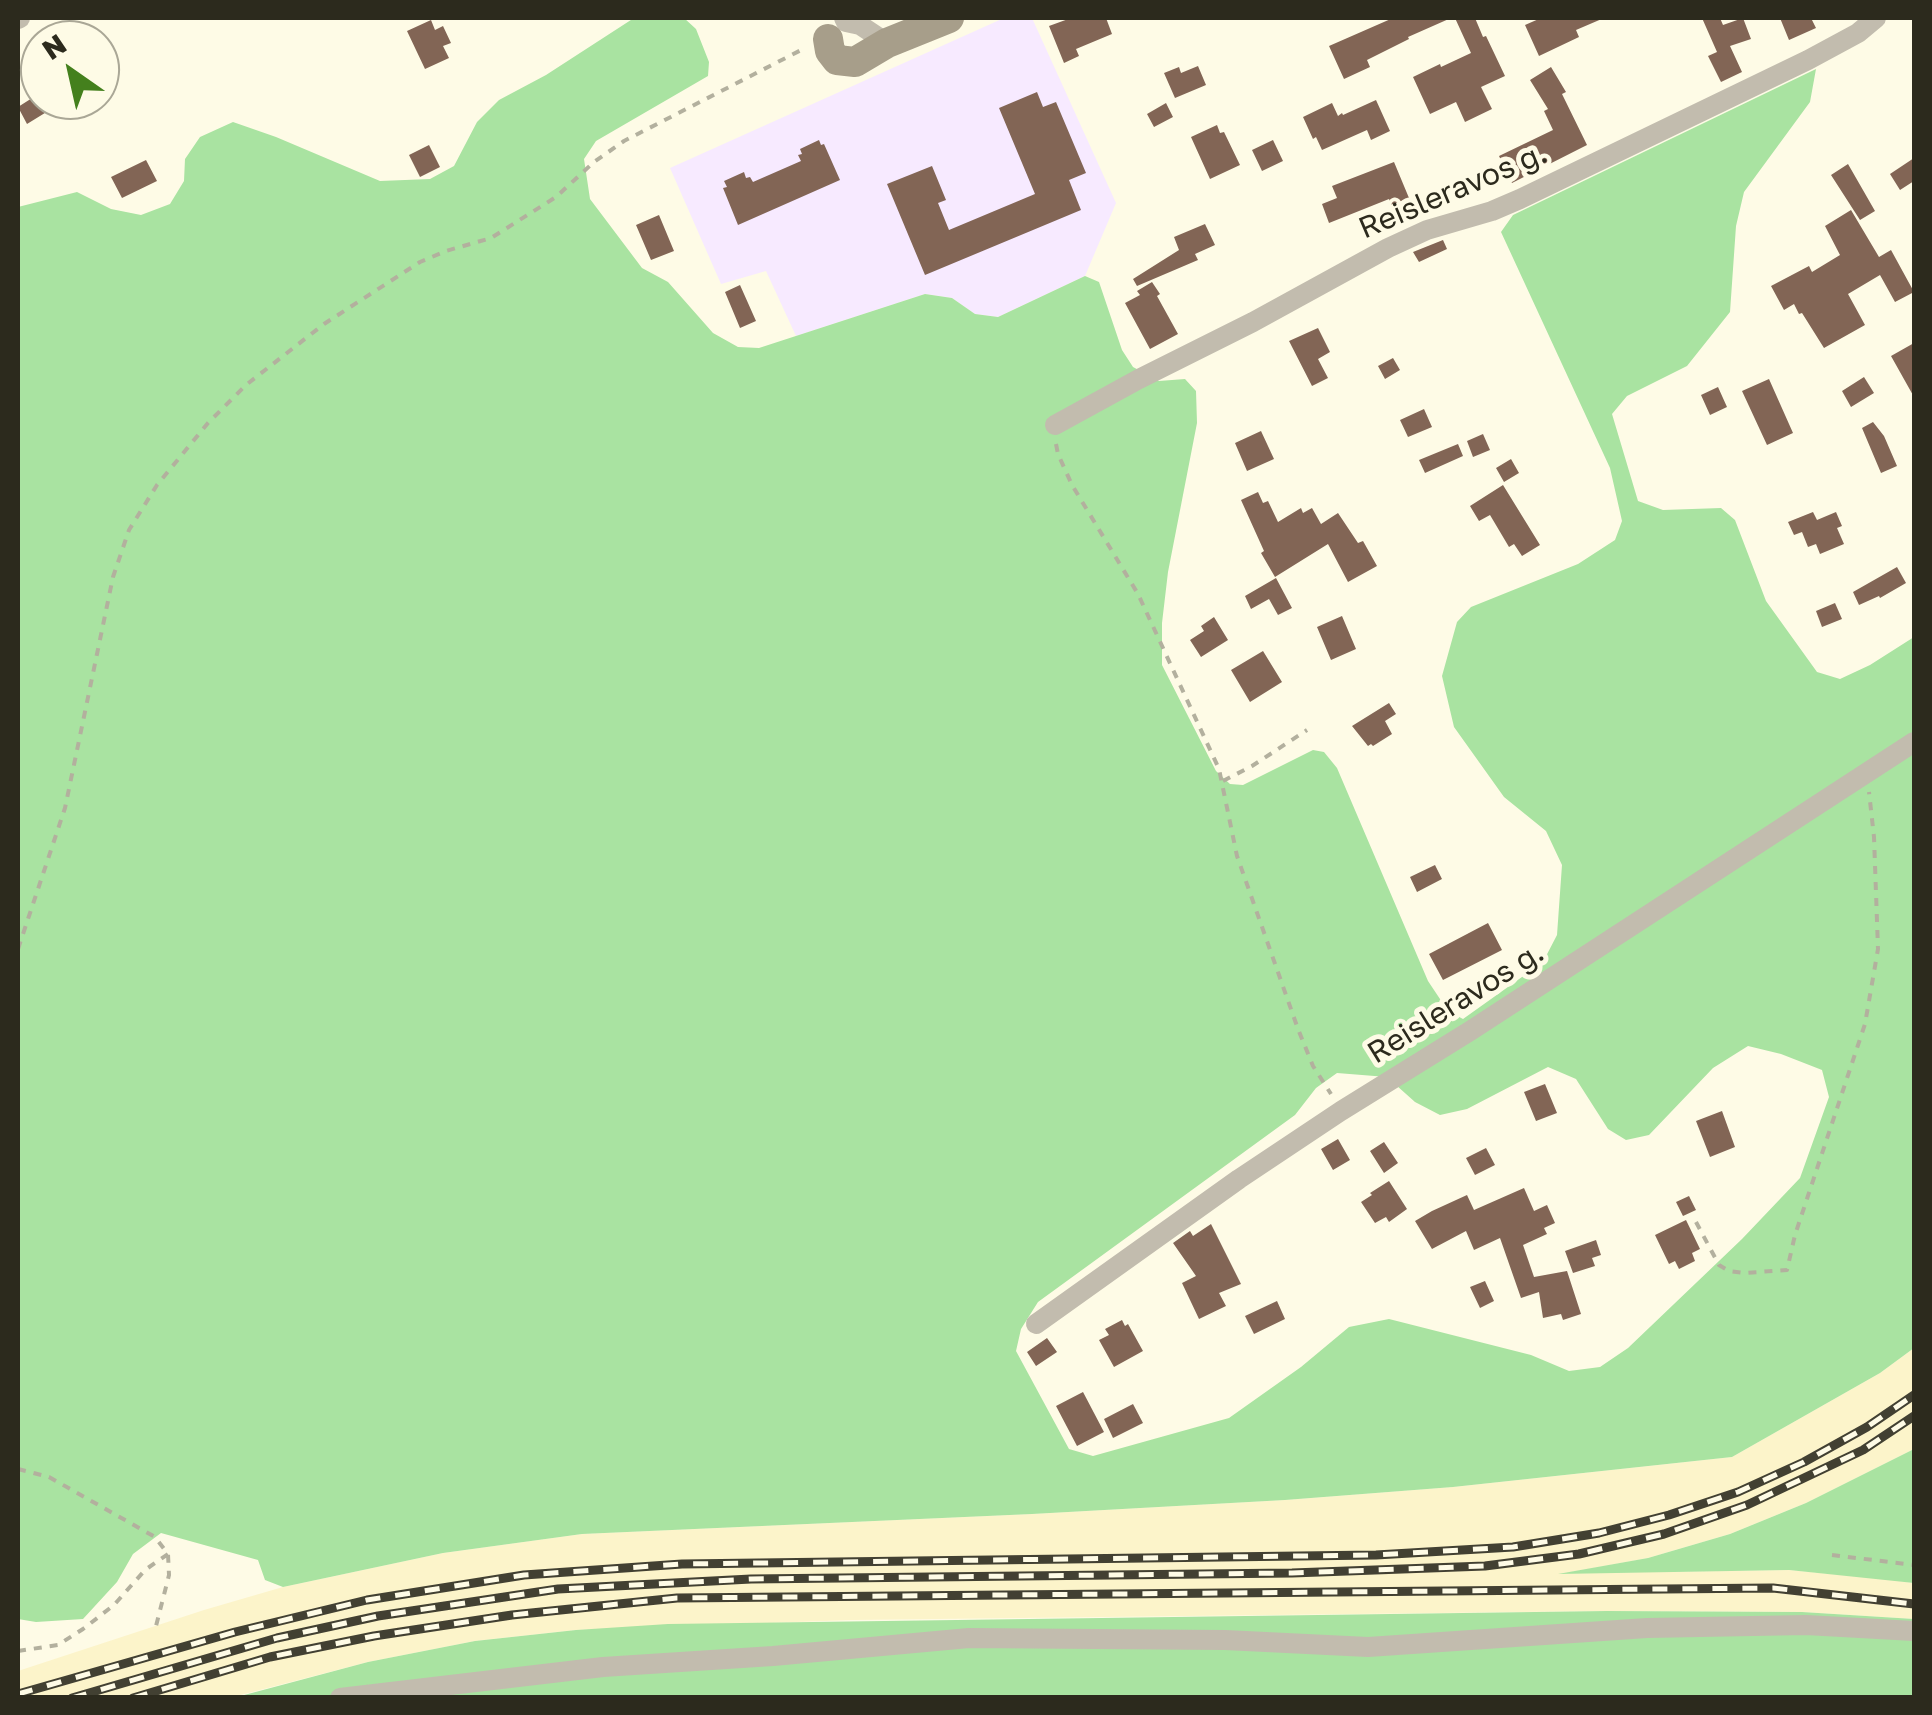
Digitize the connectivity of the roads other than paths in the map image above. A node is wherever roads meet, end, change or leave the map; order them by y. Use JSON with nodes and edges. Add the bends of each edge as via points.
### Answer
{"nodes":[{"id":1,"x":948,"y":18,"type":"edge"},
{"id":2,"x":1876,"y":18,"type":"edge"},
{"id":3,"x":840,"y":26,"type":"edge"},
{"id":4,"x":1055,"y":425,"type":"road end"},
{"id":5,"x":1914,"y":742,"type":"edge"},
{"id":6,"x":1036,"y":1324,"type":"dead end"},
{"id":7,"x":1914,"y":1631,"type":"edge"},
{"id":8,"x":340,"y":1698,"type":"edge"}],
"edges":[{"from":1,"to":3,"type":"main road","via":[[856,62],[830,52]]},
{"from":2,"to":4,"type":"street","name":"Reisleravos g.","via":[[1808,60],[1520,199],[1388,248]]},
{"from":5,"to":6,"type":"street","name":"Reisleravos g.","via":[[1341,1110]]},
{"from":7,"to":8,"type":"street","via":[[1806,1624],[1648,1628],[1368,1646],[968,1638],[603,1667]]}]}
